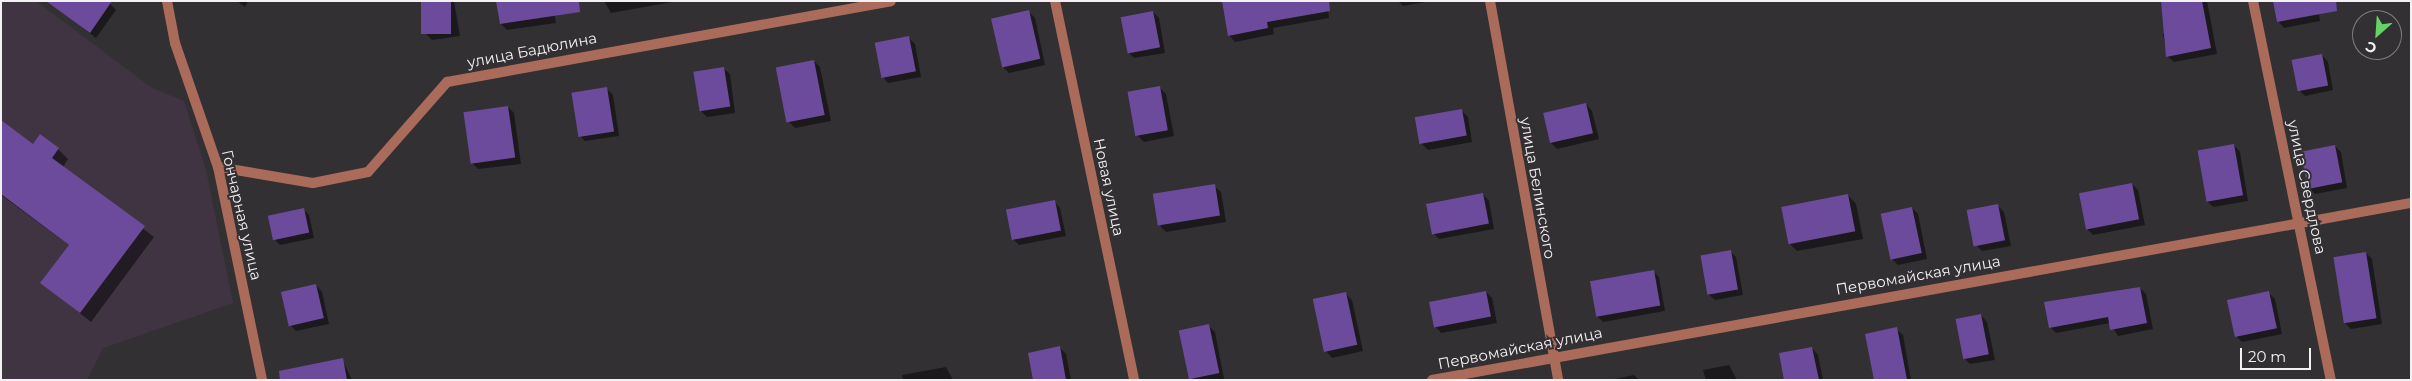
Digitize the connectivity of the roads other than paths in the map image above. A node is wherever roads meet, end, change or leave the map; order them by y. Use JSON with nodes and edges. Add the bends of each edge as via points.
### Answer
{"nodes":[{"id":1,"x":167,"y":1,"type":"edge"},
{"id":2,"x":892,"y":1,"type":"edge"},
{"id":3,"x":1055,"y":1,"type":"edge"},
{"id":4,"x":1490,"y":1,"type":"edge"},
{"id":5,"x":2254,"y":1,"type":"edge"},
{"id":6,"x":218,"y":167,"type":"junction"},
{"id":7,"x":2411,"y":203,"type":"edge"},
{"id":8,"x":2298,"y":222,"type":"junction"},
{"id":9,"x":1553,"y":356,"type":"junction"},
{"id":10,"x":262,"y":380,"type":"edge"},
{"id":11,"x":1134,"y":380,"type":"edge"},
{"id":12,"x":1432,"y":380,"type":"edge"},
{"id":13,"x":1558,"y":380,"type":"edge"},
{"id":14,"x":2330,"y":380,"type":"edge"}],
"edges":[{"from":1,"to":6,"type":"street","name":"Гончарная улица","via":[[175,43]]},
{"from":2,"to":6,"type":"street","name":"улица Бадюлина","via":[[447,82],[368,172],[313,183]]},
{"from":3,"to":11,"type":"street","name":"Новая улица"},
{"from":4,"to":9,"type":"street","name":"улица Белинского"},
{"from":5,"to":8,"type":"street","name":"улица Свердлова"},
{"from":6,"to":10,"type":"street","name":"Гончарная улица"},
{"from":7,"to":8,"type":"street","name":"Первомайская улица"},
{"from":8,"to":9,"type":"street","name":"Первомайская улица"},
{"from":8,"to":14,"type":"street","name":"улица Свердлова"},
{"from":9,"to":12,"type":"street","name":"Первомайская улица"},
{"from":9,"to":13,"type":"street","name":"улица Белинского"}]}
